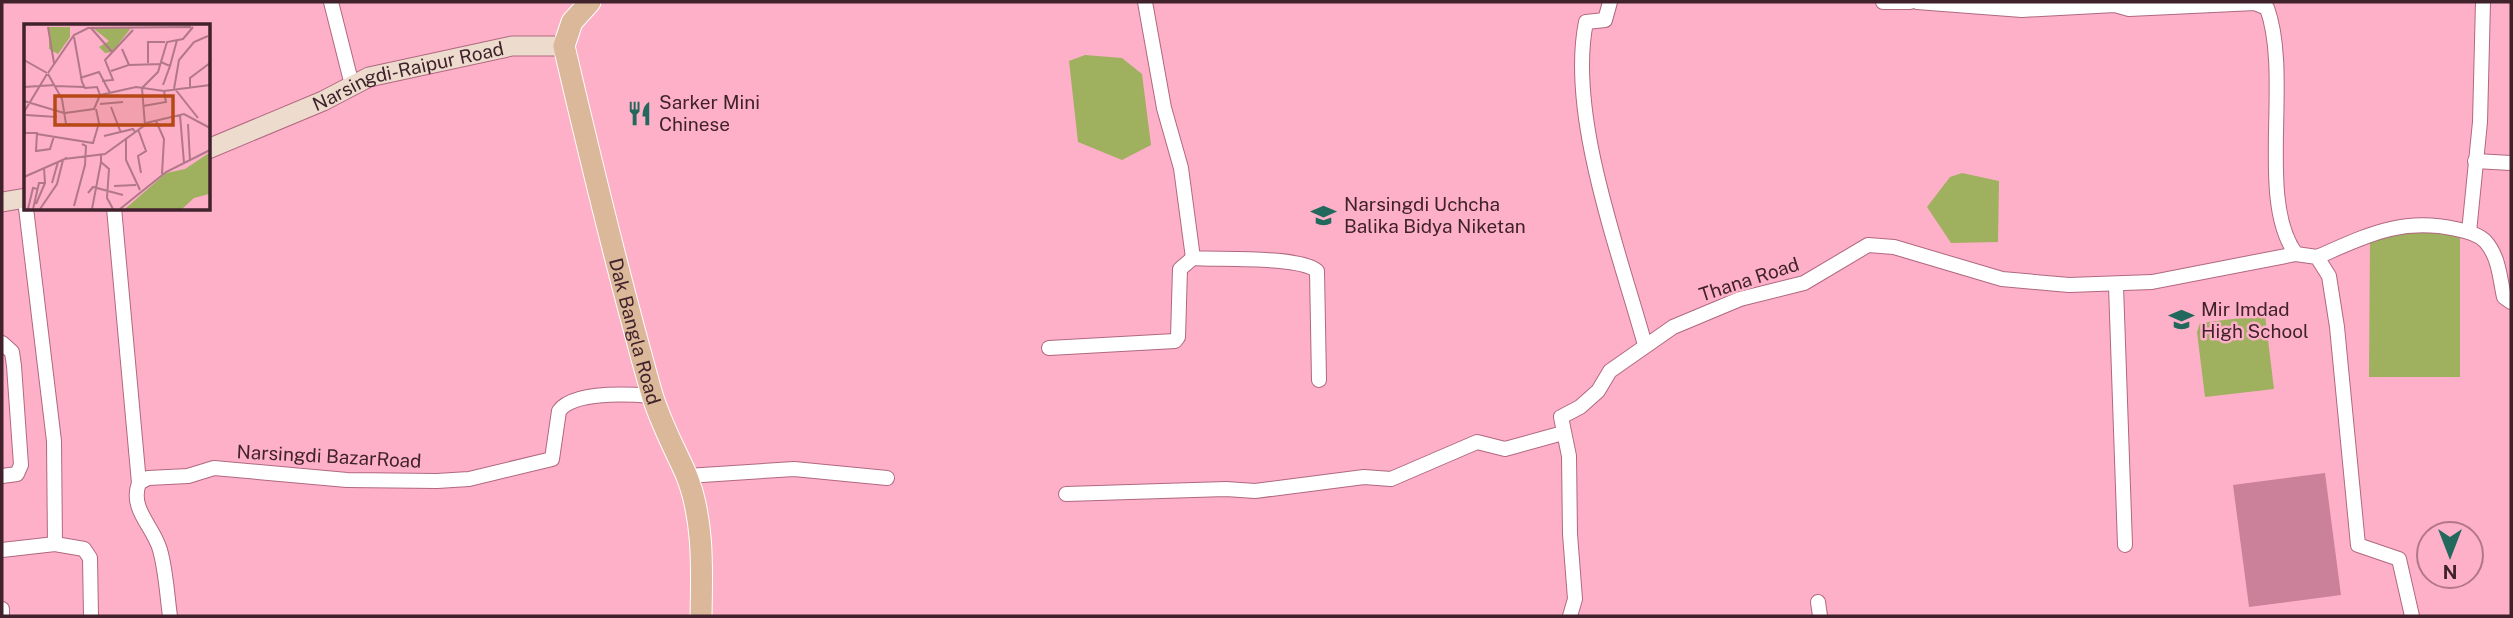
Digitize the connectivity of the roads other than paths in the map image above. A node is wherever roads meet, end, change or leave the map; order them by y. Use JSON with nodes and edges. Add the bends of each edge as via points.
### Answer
{"nodes":[{"id":1,"x":331,"y":2,"type":"edge"},
{"id":2,"x":590,"y":2,"type":"edge"},
{"id":3,"x":1145,"y":2,"type":"edge"},
{"id":4,"x":1610,"y":2,"type":"edge"},
{"id":5,"x":1883,"y":2,"type":"edge"},
{"id":6,"x":1910,"y":2,"type":"edge"},
{"id":7,"x":1917,"y":2,"type":"edge"},
{"id":8,"x":2483,"y":2,"type":"edge"},
{"id":9,"x":2115,"y":3,"type":"edge"},
{"id":10,"x":564,"y":46,"type":"junction"},
{"id":11,"x":352,"y":85,"type":"junction"},
{"id":12,"x":210,"y":148,"type":"edge"},
{"id":13,"x":2475,"y":161,"type":"junction"},
{"id":14,"x":2511,"y":163,"type":"edge"},
{"id":15,"x":2,"y":202,"type":"edge"},
{"id":16,"x":24,"y":203,"type":"edge"},
{"id":17,"x":27,"y":210,"type":"edge"},
{"id":18,"x":114,"y":210,"type":"edge"},
{"id":19,"x":2469,"y":232,"type":"junction"},
{"id":20,"x":2296,"y":254,"type":"junction"},
{"id":21,"x":2317,"y":257,"type":"junction"},
{"id":22,"x":1193,"y":258,"type":"junction"},
{"id":23,"x":2116,"y":286,"type":"junction"},
{"id":24,"x":2511,"y":302,"type":"edge"},
{"id":25,"x":2,"y":343,"type":"edge"},
{"id":26,"x":1646,"y":345,"type":"junction"},
{"id":27,"x":1049,"y":348,"type":"dead end"},
{"id":28,"x":1319,"y":380,"type":"dead end"},
{"id":29,"x":652,"y":396,"type":"junction"},
{"id":30,"x":1563,"y":433,"type":"junction"},
{"id":31,"x":2,"y":476,"type":"edge"},
{"id":32,"x":687,"y":476,"type":"junction"},
{"id":33,"x":887,"y":478,"type":"dead end"},
{"id":34,"x":139,"y":483,"type":"junction"},
{"id":35,"x":1066,"y":494,"type":"dead end"},
{"id":36,"x":55,"y":544,"type":"junction"},
{"id":37,"x":2125,"y":545,"type":"dead end"},
{"id":38,"x":2,"y":550,"type":"edge"},
{"id":39,"x":2,"y":609,"type":"edge"},
{"id":40,"x":2,"y":616,"type":"edge"},
{"id":41,"x":91,"y":616,"type":"edge"},
{"id":42,"x":170,"y":616,"type":"edge"},
{"id":43,"x":701,"y":616,"type":"edge"},
{"id":44,"x":1570,"y":616,"type":"edge"},
{"id":45,"x":2412,"y":616,"type":"edge"}],
"edges":[{"from":1,"to":11,"type":"street"},
{"from":2,"to":10,"type":"main road","via":[[572,22]]},
{"from":3,"to":22,"type":"street","via":[[1164,107],[1181,168]]},
{"from":4,"to":26,"type":"street","via":[[1605,20],[1586,22],[1582,42],[1587,137]]},
{"from":5,"to":6,"type":"street"},
{"from":7,"to":9,"type":"street","via":[[2022,10]]},
{"from":8,"to":13,"type":"street"},
{"from":9,"to":20,"type":"street","via":[[2129,9],[2255,3],[2267,8],[2277,51],[2278,194],[2287,237]]},
{"from":10,"to":11,"type":"street","name":"Narsingdi-Raipur Road","via":[[512,46],[386,73]]},
{"from":10,"to":29,"type":"main road","name":"Dak Bangla Road","via":[[602,214]]},
{"from":11,"to":12,"type":"street","name":"Narsingdi-Raipur Road"},
{"from":13,"to":14,"type":"street"},
{"from":13,"to":19,"type":"street"},
{"from":15,"to":16,"type":"street"},
{"from":17,"to":36,"type":"street","via":[[54,441]]},
{"from":18,"to":34,"type":"street"},
{"from":19,"to":21,"type":"street","via":[[2439,225],[2385,228]]},
{"from":19,"to":24,"type":"street","via":[[2485,241],[2497,263],[2504,297]]},
{"from":20,"to":21,"type":"street"},
{"from":20,"to":23,"type":"street","name":"Thana Road"},
{"from":21,"to":45,"type":"street","via":[[2329,276],[2337,327],[2358,545],[2399,559]]},
{"from":22,"to":27,"type":"street","via":[[1180,269],[1175,341]]},
{"from":22,"to":28,"type":"street","via":[[1287,262],[1317,271]]},
{"from":23,"to":26,"type":"street","name":"Thana Road","via":[[2002,279],[1894,247],[1868,245],[1804,283],[1740,299],[1673,327]]},
{"from":23,"to":37,"type":"street"},
{"from":25,"to":31,"type":"street","via":[[12,352],[20,465],[17,474]]},
{"from":26,"to":30,"type":"street","name":"Thana Road","via":[[1610,371],[1586,402],[1561,417]]},
{"from":29,"to":32,"type":"main road","name":"Dak Bangla Road"},
{"from":29,"to":34,"type":"street","name":"Narsingdi BazarRoad","via":[[572,400],[559,411],[552,459],[469,479],[347,480],[214,468]]},
{"from":30,"to":35,"type":"street","via":[[1504,449],[1477,442],[1391,479],[1364,477],[1255,491]]},
{"from":30,"to":44,"type":"street","via":[[1569,456],[1575,599]]},
{"from":32,"to":33,"type":"street","via":[[794,470]]},
{"from":32,"to":43,"type":"main road","name":"Dak Bangla Road","via":[[700,546]]},
{"from":34,"to":42,"type":"street","via":[[137,496],[144,523],[160,547]]},
{"from":36,"to":38,"type":"street"},
{"from":36,"to":41,"type":"street","via":[[87,551]]},
{"from":39,"to":40,"type":"street"}]}
